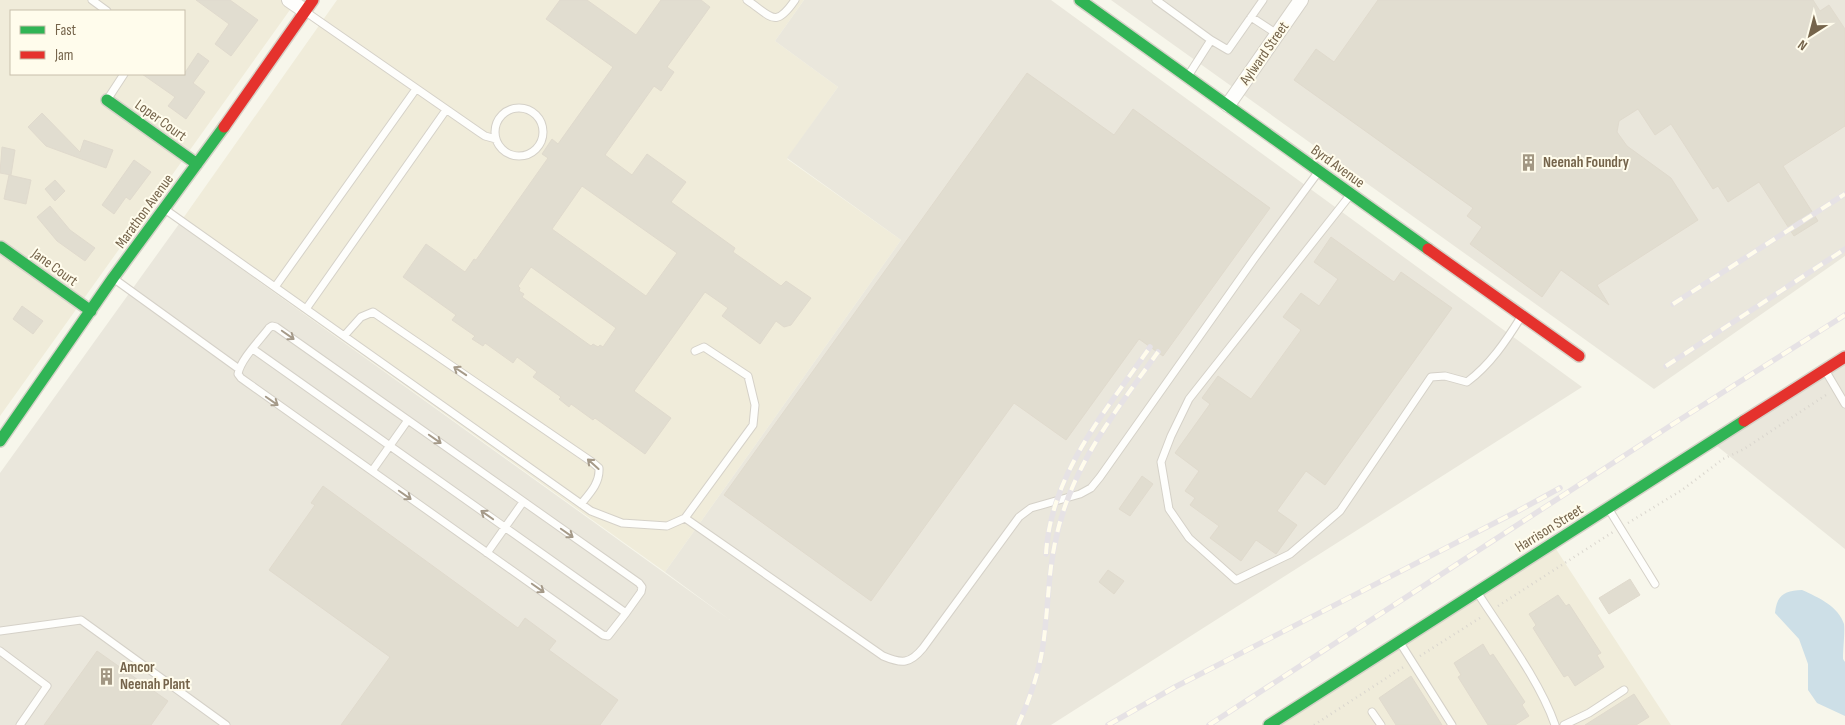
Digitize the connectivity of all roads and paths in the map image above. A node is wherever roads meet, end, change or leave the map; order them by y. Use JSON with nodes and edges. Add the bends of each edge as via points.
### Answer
{"nodes":[{"id":1,"x":92,"y":0,"type":"edge"},
{"id":2,"x":289,"y":0,"type":"edge"},
{"id":3,"x":747,"y":0,"type":"edge"},
{"id":4,"x":795,"y":0,"type":"edge"},
{"id":5,"x":1080,"y":0,"type":"edge"},
{"id":6,"x":1156,"y":0,"type":"edge"},
{"id":7,"x":1263,"y":0,"type":"edge"},
{"id":8,"x":1301,"y":0,"type":"edge"},
{"id":9,"x":309,"y":6,"type":"edge"},
{"id":10,"x":107,"y":10,"type":"edge"},
{"id":11,"x":1251,"y":17,"type":"junction"},
{"id":12,"x":1277,"y":34,"type":"junction"},
{"id":13,"x":1211,"y":40,"type":"junction"},
{"id":14,"x":123,"y":75,"type":"edge"},
{"id":15,"x":1188,"y":77,"type":"junction"},
{"id":16,"x":416,"y":89,"type":"junction"},
{"id":17,"x":107,"y":100,"type":"joint"},
{"id":18,"x":1228,"y":105,"type":"junction"},
{"id":19,"x":446,"y":110,"type":"junction"},
{"id":20,"x":496,"y":139,"type":"junction"},
{"id":21,"x":197,"y":164,"type":"junction"},
{"id":22,"x":1319,"y":170,"type":"junction"},
{"id":23,"x":1351,"y":193,"type":"junction"},
{"id":24,"x":163,"y":208,"type":"junction"},
{"id":25,"x":1,"y":247,"type":"dead end"},
{"id":26,"x":113,"y":278,"type":"junction"},
{"id":27,"x":275,"y":288,"type":"junction"},
{"id":28,"x":306,"y":309,"type":"junction"},
{"id":29,"x":91,"y":312,"type":"junction"},
{"id":30,"x":1522,"y":316,"type":"junction"},
{"id":31,"x":344,"y":336,"type":"junction"},
{"id":32,"x":253,"y":349,"type":"junction"},
{"id":33,"x":695,"y":351,"type":"dead end"},
{"id":34,"x":1579,"y":356,"type":"dead end"},
{"id":35,"x":1845,"y":357,"type":"edge"},
{"id":36,"x":239,"y":369,"type":"junction"},
{"id":37,"x":1824,"y":370,"type":"junction"},
{"id":38,"x":1836,"y":388,"type":"junction"},
{"id":39,"x":1845,"y":404,"type":"edge"},
{"id":40,"x":408,"y":420,"type":"junction"},
{"id":41,"x":0,"y":441,"type":"edge"},
{"id":42,"x":390,"y":446,"type":"junction"},
{"id":43,"x":372,"y":471,"type":"junction"},
{"id":44,"x":523,"y":502,"type":"junction"},
{"id":45,"x":581,"y":504,"type":"junction"},
{"id":46,"x":1608,"y":508,"type":"junction"},
{"id":47,"x":685,"y":518,"type":"junction"},
{"id":48,"x":505,"y":528,"type":"junction"},
{"id":49,"x":1621,"y":528,"type":"junction"},
{"id":50,"x":487,"y":552,"type":"junction"},
{"id":51,"x":1655,"y":584,"type":"dead end"},
{"id":52,"x":1477,"y":591,"type":"junction"},
{"id":53,"x":1490,"y":612,"type":"junction"},
{"id":54,"x":626,"y":613,"type":"junction"},
{"id":55,"x":0,"y":632,"type":"edge"},
{"id":56,"x":1399,"y":640,"type":"junction"},
{"id":57,"x":0,"y":651,"type":"edge"},
{"id":58,"x":1412,"y":661,"type":"junction"},
{"id":59,"x":1624,"y":690,"type":"dead end"},
{"id":60,"x":1372,"y":712,"type":"dead end"},
{"id":61,"x":20,"y":725,"type":"edge"},
{"id":62,"x":226,"y":725,"type":"edge"},
{"id":63,"x":1270,"y":725,"type":"edge"},
{"id":64,"x":1314,"y":725,"type":"edge"},
{"id":65,"x":1381,"y":725,"type":"edge"},
{"id":66,"x":1452,"y":725,"type":"edge"},
{"id":67,"x":1555,"y":725,"type":"edge"},
{"id":68,"x":1564,"y":725,"type":"edge"}],
"edges":[{"from":1,"to":10,"type":"lane"},
{"from":2,"to":9,"type":"street"},
{"from":3,"to":4,"type":"lane","via":[[773,18],[787,12]]},
{"from":5,"to":15,"type":"street","name":"Byrd Avenue"},
{"from":6,"to":13,"type":"lane"},
{"from":7,"to":11,"type":"lane"},
{"from":8,"to":12,"type":"street","name":"Aylward Street"},
{"from":9,"to":16,"type":"lane"},
{"from":9,"to":21,"type":"street","name":"Marathon Avenue"},
{"from":11,"to":12,"type":"lane"},
{"from":11,"to":13,"type":"lane","via":[[1228,50]]},
{"from":12,"to":18,"type":"street","name":"Aylward Street"},
{"from":13,"to":15,"type":"lane"},
{"from":14,"to":17,"type":"lane"},
{"from":15,"to":18,"type":"street","name":"Byrd Avenue"},
{"from":16,"to":19,"type":"lane"},
{"from":16,"to":27,"type":"lane"},
{"from":17,"to":21,"type":"street","name":"Loper Court"},
{"from":18,"to":22,"type":"street","name":"Byrd Avenue"},
{"from":19,"to":20,"type":"lane","via":[[485,136]]},
{"from":19,"to":28,"type":"lane"},
{"from":20,"to":20,"type":"lane","via":[[505,152],[520,156],[535,150],[542,128],[539,120],[528,110],[513,109],[500,117]]},
{"from":21,"to":24,"type":"street","name":"Marathon Avenue"},
{"from":22,"to":23,"type":"street","name":"Byrd Avenue"},
{"from":22,"to":47,"type":"lane","via":[[1100,478],[1080,494],[1031,508],[1019,517],[923,648],[908,661],[894,661],[883,656]]},
{"from":23,"to":30,"type":"street","name":"Byrd Avenue"},
{"from":23,"to":30,"type":"lane","via":[[1189,400],[1161,462],[1169,508],[1174,516],[1188,538],[1236,580],[1290,554],[1340,511],[1431,377],[1445,376],[1467,382],[1480,372]]},
{"from":24,"to":26,"type":"street","name":"Marathon Avenue"},
{"from":24,"to":27,"type":"lane"},
{"from":25,"to":29,"type":"street","name":"Jane Court"},
{"from":26,"to":29,"type":"street","name":"Marathon Avenue"},
{"from":26,"to":36,"type":"lane"},
{"from":27,"to":28,"type":"lane"},
{"from":28,"to":31,"type":"lane"},
{"from":29,"to":41,"type":"street","name":"Marathon Avenue"},
{"from":30,"to":34,"type":"street","name":"Byrd Avenue"},
{"from":31,"to":45,"type":"lane"},
{"from":45,"to":31,"type":"lane","one_way":true,"via":[[599,476],[599,468],[592,462],[373,312],[361,316]]},
{"from":32,"to":36,"type":"lane"},
{"from":32,"to":40,"type":"lane","one_way":true,"via":[[269,328],[276,327]]},
{"from":32,"to":42,"type":"lane"},
{"from":33,"to":47,"type":"lane","via":[[704,347],[748,376],[755,405],[753,425]]},
{"from":35,"to":37,"type":"street","name":"Harrison Street"},
{"from":36,"to":43,"type":"lane","one_way":true,"via":[[241,378]]},
{"from":37,"to":38,"type":"lane"},
{"from":37,"to":46,"type":"street","name":"Harrison Street"},
{"from":38,"to":39,"type":"lane"},
{"from":38,"to":49,"type":"path"},
{"from":40,"to":42,"type":"lane"},
{"from":40,"to":44,"type":"lane","one_way":true},
{"from":42,"to":43,"type":"lane"},
{"from":48,"to":42,"type":"lane","one_way":true},
{"from":43,"to":50,"type":"lane","one_way":true},
{"from":44,"to":48,"type":"lane"},
{"from":44,"to":54,"type":"lane","one_way":true,"via":[[639,583],[641,592]]},
{"from":45,"to":47,"type":"lane","via":[[622,523],[667,526]]},
{"from":46,"to":49,"type":"lane"},
{"from":46,"to":52,"type":"street","name":"Harrison Street"},
{"from":48,"to":50,"type":"lane"},
{"from":48,"to":54,"type":"lane"},
{"from":49,"to":51,"type":"lane"},
{"from":49,"to":53,"type":"path"},
{"from":50,"to":54,"type":"lane","one_way":true,"via":[[603,635],[612,633]]},
{"from":52,"to":53,"type":"lane"},
{"from":52,"to":56,"type":"street","name":"Harrison Street"},
{"from":53,"to":58,"type":"path"},
{"from":53,"to":67,"type":"lane","via":[[1530,675]]},
{"from":55,"to":62,"type":"lane","via":[[81,620]]},
{"from":56,"to":58,"type":"lane"},
{"from":56,"to":63,"type":"street","name":"Harrison Street"},
{"from":57,"to":61,"type":"lane","via":[[47,686]]},
{"from":58,"to":64,"type":"path"},
{"from":58,"to":66,"type":"lane"},
{"from":59,"to":68,"type":"lane","via":[[1590,713]]},
{"from":60,"to":65,"type":"lane"}]}
